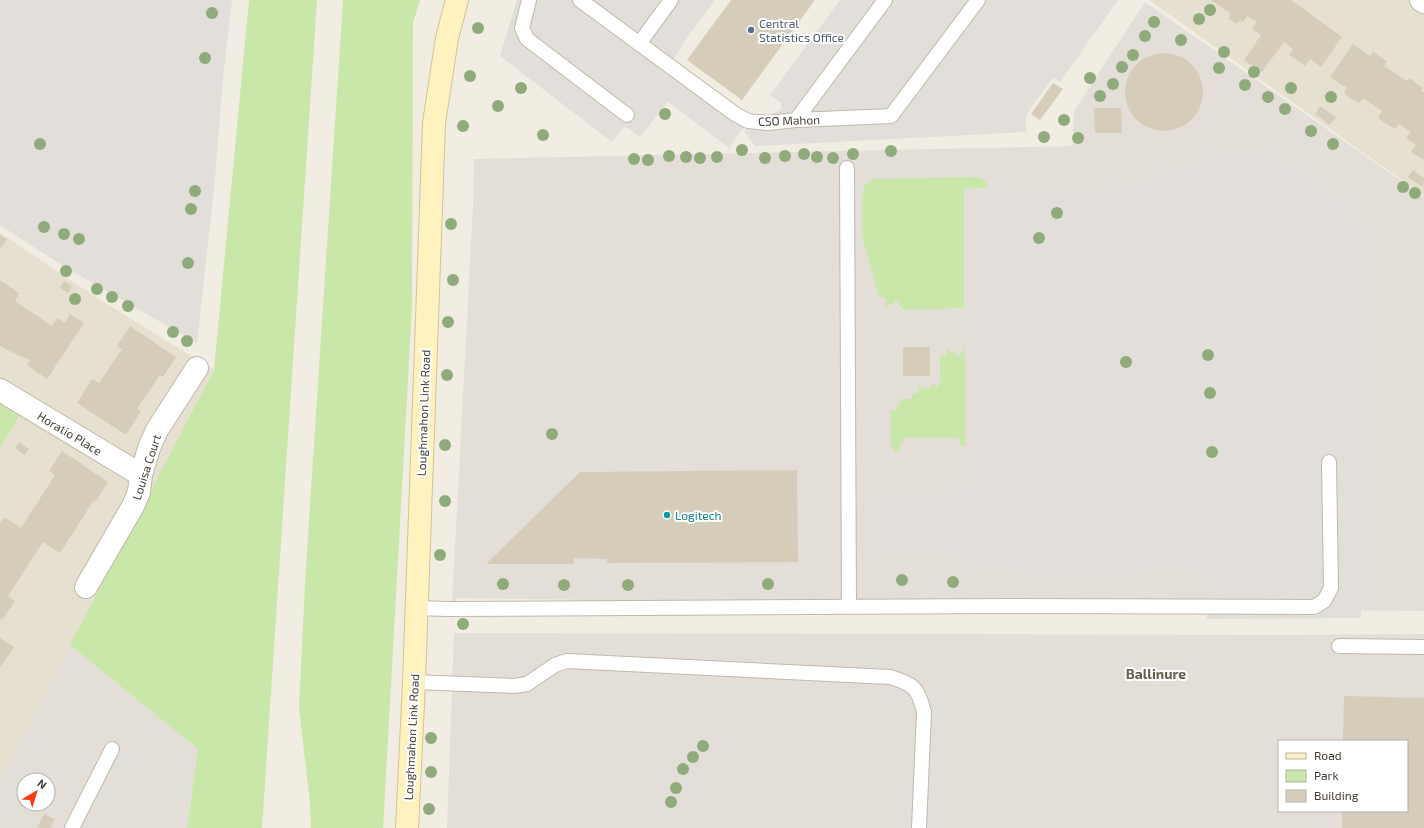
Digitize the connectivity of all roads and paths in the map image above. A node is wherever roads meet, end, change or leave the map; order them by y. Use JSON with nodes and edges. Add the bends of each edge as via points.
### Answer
{"nodes":[{"id":1,"x":457,"y":0,"type":"edge"},
{"id":2,"x":529,"y":0,"type":"edge"},
{"id":3,"x":580,"y":0,"type":"edge"},
{"id":4,"x":671,"y":0,"type":"edge"},
{"id":5,"x":885,"y":0,"type":"edge"},
{"id":6,"x":978,"y":0,"type":"edge"},
{"id":7,"x":1421,"y":0,"type":"edge"},
{"id":8,"x":1424,"y":2,"type":"edge"},
{"id":9,"x":639,"y":44,"type":"junction"},
{"id":10,"x":627,"y":115,"type":"dead end"},
{"id":11,"x":796,"y":120,"type":"junction"},
{"id":12,"x":847,"y":168,"type":"dead end"},
{"id":13,"x":197,"y":368,"type":"dead end"},
{"id":14,"x":0,"y":390,"type":"edge"},
{"id":15,"x":1328,"y":462,"type":"dead end"},
{"id":16,"x":141,"y":475,"type":"junction"},
{"id":17,"x":86,"y":587,"type":"dead end"},
{"id":18,"x":849,"y":607,"type":"junction"},
{"id":19,"x":416,"y":608,"type":"junction"},
{"id":20,"x":1340,"y":646,"type":"dead end"},
{"id":21,"x":1424,"y":647,"type":"edge"},
{"id":22,"x":414,"y":682,"type":"junction"},
{"id":23,"x":112,"y":749,"type":"dead end"},
{"id":24,"x":72,"y":828,"type":"edge"},
{"id":25,"x":407,"y":828,"type":"edge"},
{"id":26,"x":919,"y":828,"type":"edge"}],
"edges":[{"from":1,"to":19,"type":"main road","name":"Loughmahon Link Road","via":[[447,38],[434,123]]},
{"from":2,"to":10,"type":"lane","via":[[522,28],[527,39]]},
{"from":3,"to":9,"type":"lane","name":"CSO Mahon"},
{"from":4,"to":9,"type":"lane"},
{"from":5,"to":11,"type":"lane"},
{"from":6,"to":11,"type":"lane","name":"CSO Mahon","via":[[891,116]]},
{"from":7,"to":8,"type":"street"},
{"from":9,"to":11,"type":"lane","name":"CSO Mahon","via":[[748,121],[768,123]]},
{"from":12,"to":18,"type":"lane"},
{"from":13,"to":16,"type":"street","name":"Louisa Court","via":[[157,430]]},
{"from":14,"to":16,"type":"street","name":"Horatio Place"},
{"from":15,"to":18,"type":"lane","via":[[1331,588],[1324,601],[1314,607]]},
{"from":16,"to":17,"type":"street","name":"Louisa Court","via":[[139,492],[133,506]]},
{"from":18,"to":19,"type":"lane"},
{"from":19,"to":22,"type":"main road","name":"Loughmahon Link Road"},
{"from":20,"to":21,"type":"lane"},
{"from":22,"to":25,"type":"main road","name":"Loughmahon Link Road"},
{"from":22,"to":26,"type":"lane","via":[[514,686],[527,684],[555,665],[567,661],[890,677],[907,682],[920,695],[924,712]]},
{"from":23,"to":24,"type":"lane"}]}
